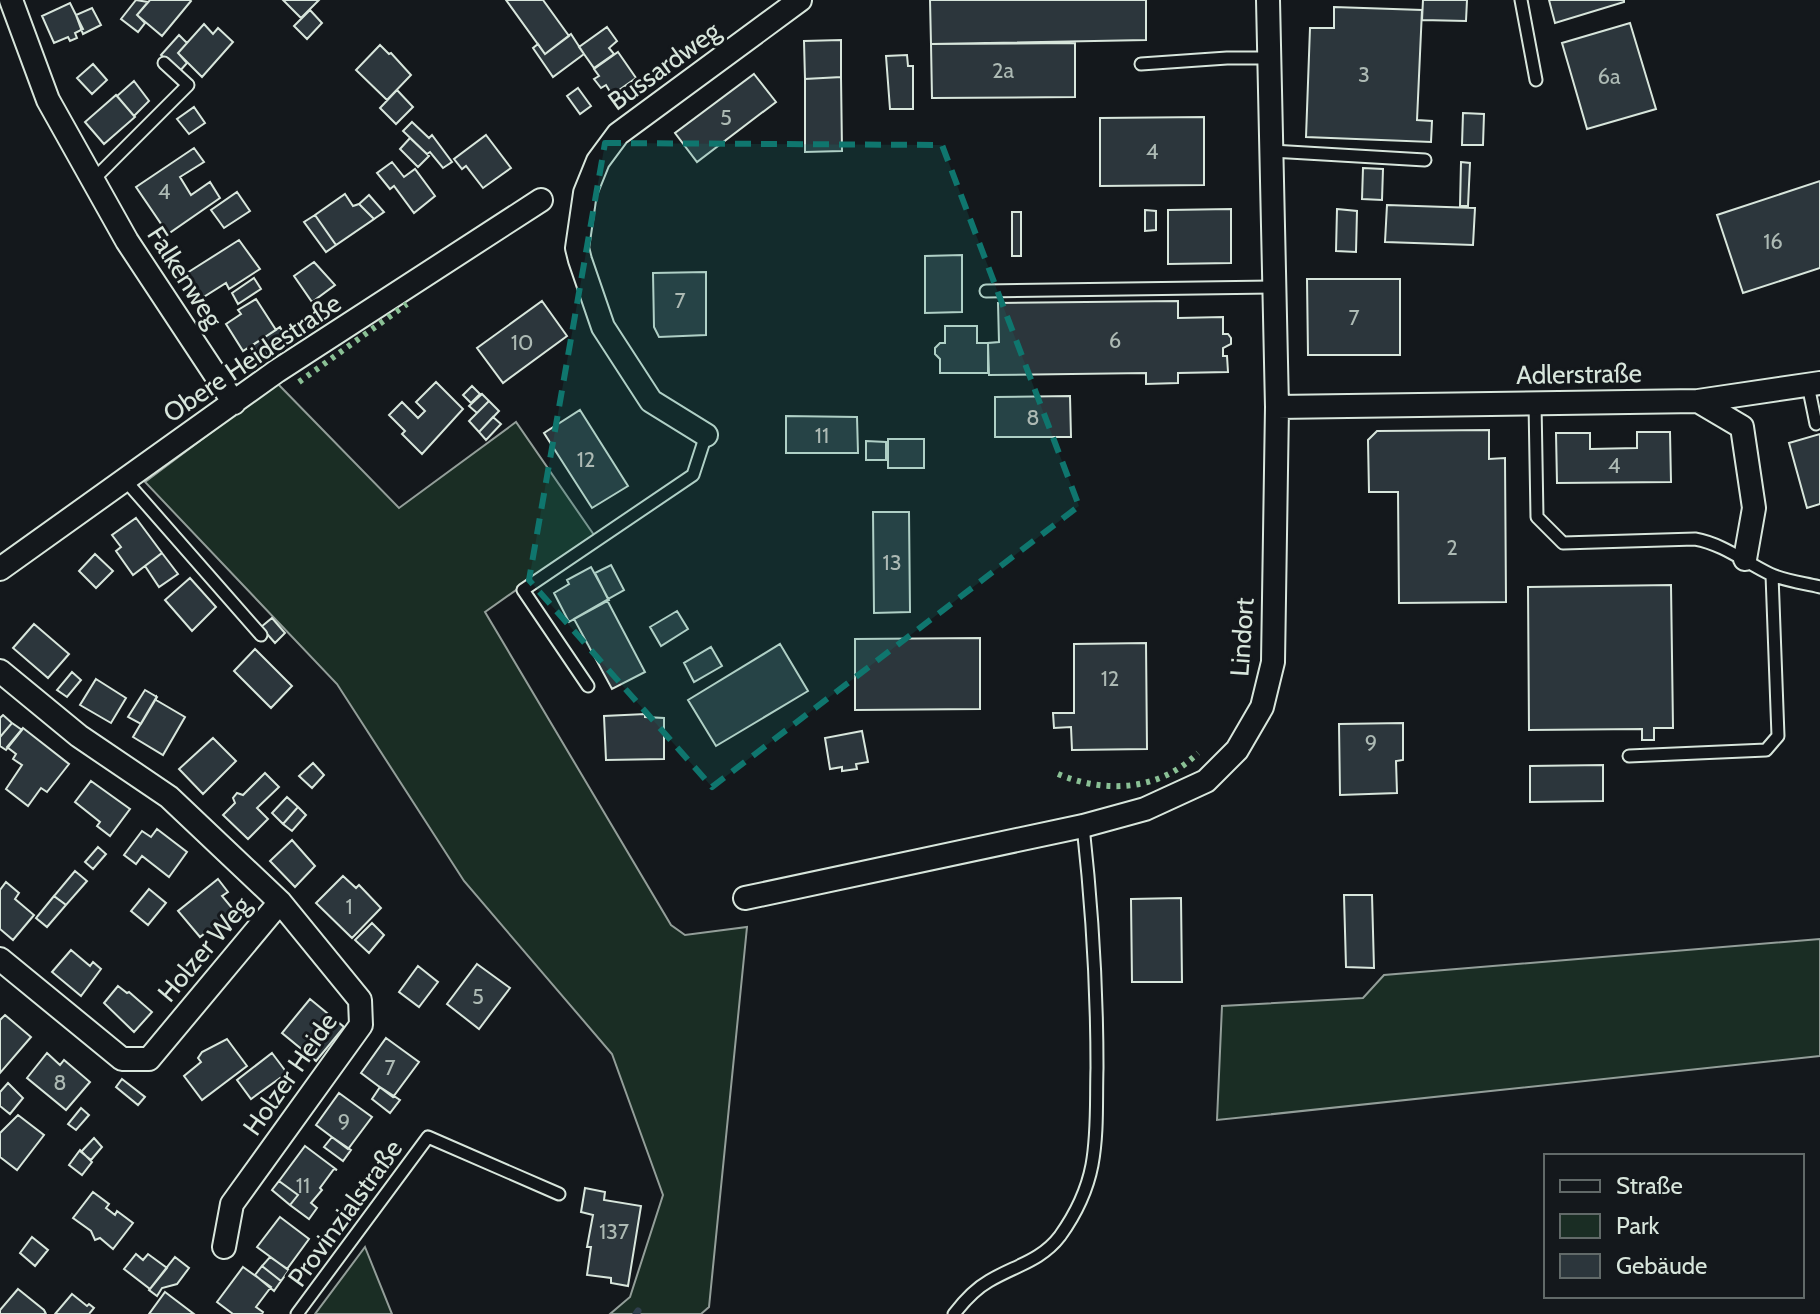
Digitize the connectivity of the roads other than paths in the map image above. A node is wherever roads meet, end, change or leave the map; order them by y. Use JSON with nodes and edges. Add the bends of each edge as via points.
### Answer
{"nodes":[{"id":1,"x":800,"y":0,"type":"edge"},
{"id":2,"x":1268,"y":0,"type":"edge"},
{"id":3,"x":1521,"y":0,"type":"edge"},
{"id":4,"x":16,"y":4,"type":"edge"},
{"id":5,"x":1269,"y":58,"type":"junction"},
{"id":6,"x":164,"y":63,"type":"dead end"},
{"id":7,"x":1141,"y":64,"type":"dead end"},
{"id":8,"x":1536,"y":80,"type":"dead end"},
{"id":9,"x":1272,"y":151,"type":"junction"},
{"id":10,"x":1425,"y":160,"type":"dead end"},
{"id":11,"x":93,"y":180,"type":"junction"},
{"id":12,"x":541,"y":200,"type":"dead end"},
{"id":13,"x":1274,"y":287,"type":"junction"},
{"id":14,"x":986,"y":291,"type":"dead end"},
{"id":15,"x":1814,"y":384,"type":"edge"},
{"id":16,"x":1698,"y":401,"type":"junction"},
{"id":17,"x":234,"y":403,"type":"junction"},
{"id":18,"x":1535,"y":403,"type":"junction"},
{"id":19,"x":1277,"y":407,"type":"junction"},
{"id":20,"x":1816,"y":424,"type":"dead end"},
{"id":21,"x":706,"y":435,"type":"joint"},
{"id":22,"x":125,"y":480,"type":"junction"},
{"id":23,"x":1745,"y":559,"type":"junction"},
{"id":24,"x":0,"y":569,"type":"edge"},
{"id":25,"x":1772,"y":575,"type":"junction"},
{"id":26,"x":1820,"y":587,"type":"edge"},
{"id":27,"x":261,"y":635,"type":"dead end"},
{"id":28,"x":0,"y":671,"type":"edge"},
{"id":29,"x":588,"y":686,"type":"dead end"},
{"id":30,"x":1629,"y":756,"type":"dead end"},
{"id":31,"x":1083,"y":826,"type":"junction"},
{"id":32,"x":745,"y":898,"type":"dead end"},
{"id":33,"x":280,"y":902,"type":"junction"},
{"id":34,"x":0,"y":959,"type":"edge"},
{"id":35,"x":559,"y":1194,"type":"dead end"},
{"id":36,"x":224,"y":1247,"type":"dead end"},
{"id":37,"x":297,"y":1314,"type":"edge"},
{"id":38,"x":954,"y":1314,"type":"edge"}],
"edges":[{"from":1,"to":21,"type":"street","name":"Bussardweg","via":[[618,134],[598,161],[585,193],[577,248],[603,327],[651,401]]},
{"from":2,"to":5,"type":"street","name":"Lindort"},
{"from":3,"to":8,"type":"lane"},
{"from":4,"to":11,"type":"street","name":"Falkenweg","via":[[48,100]]},
{"from":5,"to":7,"type":"lane"},
{"from":5,"to":9,"type":"street","name":"Lindort"},
{"from":6,"to":11,"type":"lane","via":[[188,85]]},
{"from":9,"to":10,"type":"lane"},
{"from":9,"to":13,"type":"street","name":"Lindort"},
{"from":11,"to":17,"type":"street","name":"Falkenweg"},
{"from":12,"to":17,"type":"street","name":"Obere Heidestraße"},
{"from":13,"to":14,"type":"lane"},
{"from":13,"to":19,"type":"street","name":"Lindort"},
{"from":15,"to":16,"type":"street","name":"Adlerstraße"},
{"from":15,"to":20,"type":"lane"},
{"from":16,"to":18,"type":"street","name":"Adlerstraße"},
{"from":16,"to":23,"type":"street","via":[[1742,427],[1754,508]]},
{"from":17,"to":22,"type":"street","name":"Obere Heidestraße"},
{"from":18,"to":19,"type":"street","name":"Adlerstraße"},
{"from":18,"to":23,"type":"lane","via":[[1537,517],[1563,543],[1695,539]]},
{"from":19,"to":31,"type":"street","name":"Lindort","via":[[1273,662],[1262,707],[1237,750],[1206,781],[1145,809]]},
{"from":21,"to":29,"type":"lane","via":[[693,475],[523,590]]},
{"from":22,"to":24,"type":"street","name":"Obere Heidestraße"},
{"from":22,"to":27,"type":"lane"},
{"from":23,"to":25,"type":"lane"},
{"from":25,"to":26,"type":"lane"},
{"from":25,"to":30,"type":"lane","via":[[1778,736],[1766,750]]},
{"from":28,"to":33,"type":"street","name":"Holzer Weg","via":[[79,736],[169,797]]},
{"from":31,"to":32,"type":"street","name":"Lindort"},
{"from":31,"to":38,"type":"lane","via":[[1097,1020],[1091,1168],[1077,1210],[1046,1252],[989,1281]]},
{"from":33,"to":34,"type":"street","name":"Holzer Weg","via":[[149,1059],[122,1059]]},
{"from":33,"to":36,"type":"street","name":"Holzer Heide","via":[[360,1000],[361,1025],[232,1204]]},
{"from":35,"to":37,"type":"lane","name":"Provinzialstraße","via":[[428,1137]]}]}
